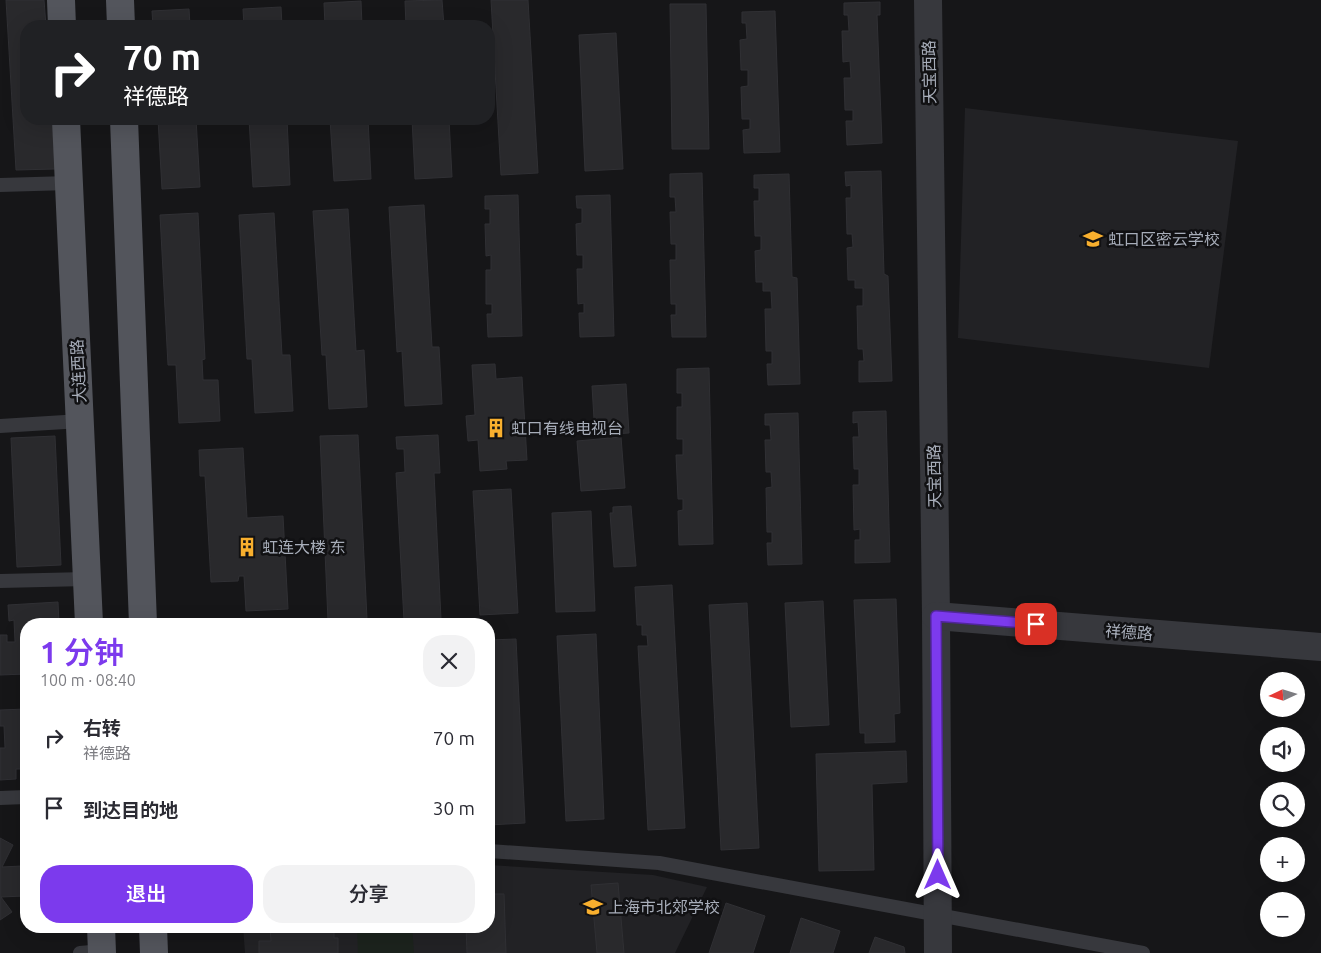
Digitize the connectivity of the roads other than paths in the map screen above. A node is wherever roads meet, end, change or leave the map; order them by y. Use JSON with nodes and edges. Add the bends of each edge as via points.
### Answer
{"nodes":[{"id":1,"x":61,"y":0,"type":"edge"},
{"id":2,"x":120,"y":0,"type":"edge"},
{"id":3,"x":928,"y":0,"type":"edge"},
{"id":4,"x":62,"y":20,"type":"edge"},
{"id":5,"x":121,"y":20,"type":"edge"},
{"id":6,"x":66,"y":125,"type":"edge"},
{"id":7,"x":124,"y":125,"type":"edge"},
{"id":8,"x":69,"y":183,"type":"junction"},
{"id":9,"x":0,"y":185,"type":"edge"},
{"id":10,"x":81,"y":421,"type":"junction"},
{"id":11,"x":0,"y":426,"type":"edge"},
{"id":12,"x":87,"y":579,"type":"junction"},
{"id":13,"x":0,"y":581,"type":"edge"},
{"id":14,"x":936,"y":616,"type":"junction"},
{"id":15,"x":89,"y":618,"type":"edge"},
{"id":16,"x":143,"y":618,"type":"edge"},
{"id":17,"x":1321,"y":646,"type":"edge"},
{"id":18,"x":20,"y":796,"type":"edge"},
{"id":19,"x":0,"y":798,"type":"edge"},
{"id":20,"x":495,"y":851,"type":"edge"},
{"id":21,"x":938,"y":914,"type":"junction"},
{"id":22,"x":153,"y":933,"type":"edge"},
{"id":23,"x":154,"y":953,"type":"edge"},
{"id":24,"x":938,"y":953,"type":"edge"},
{"id":25,"x":1142,"y":953,"type":"edge"}],
"edges":[{"from":1,"to":4,"type":"main road"},
{"from":2,"to":5,"type":"main road"},
{"from":3,"to":14,"type":"street","name":"天宝西路"},
{"from":6,"to":8,"type":"main road","name":"大连西路"},
{"from":7,"to":16,"type":"main road"},
{"from":8,"to":9,"type":"lane"},
{"from":8,"to":10,"type":"main road","name":"大连西路"},
{"from":10,"to":11,"type":"lane"},
{"from":10,"to":12,"type":"main road","name":"大连西路"},
{"from":12,"to":13,"type":"lane"},
{"from":12,"to":15,"type":"main road","name":"大连西路"},
{"from":14,"to":17,"type":"street","name":"祥德路"},
{"from":14,"to":21,"type":"street","name":"天宝西路"},
{"from":18,"to":19,"type":"lane"},
{"from":20,"to":21,"type":"lane","via":[[659,863]]},
{"from":21,"to":24,"type":"street","name":"天宝西路"},
{"from":21,"to":25,"type":"lane"},
{"from":22,"to":23,"type":"main road"}]}
